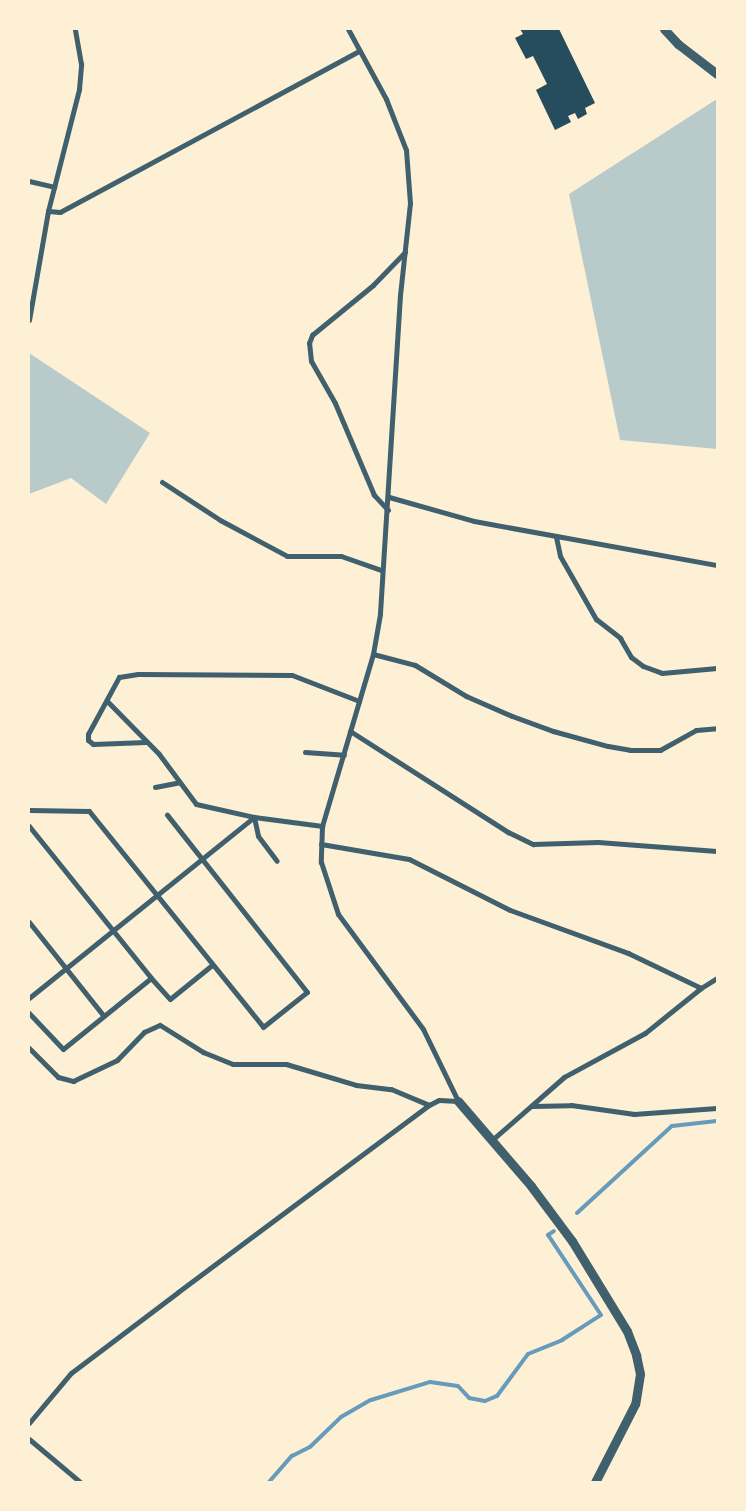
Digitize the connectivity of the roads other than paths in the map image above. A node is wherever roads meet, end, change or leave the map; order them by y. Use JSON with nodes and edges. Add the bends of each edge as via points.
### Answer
{"nodes":[{"id":1,"x":75,"y":29,"type":"edge"},
{"id":2,"x":348,"y":29,"type":"edge"},
{"id":3,"x":664,"y":29,"type":"edge"},
{"id":4,"x":359,"y":51,"type":"junction"},
{"id":5,"x":717,"y":74,"type":"edge"},
{"id":6,"x":29,"y":181,"type":"edge"},
{"id":7,"x":54,"y":186,"type":"junction"},
{"id":8,"x":48,"y":211,"type":"junction"},
{"id":9,"x":405,"y":252,"type":"junction"},
{"id":10,"x":29,"y":320,"type":"edge"},
{"id":11,"x":162,"y":482,"type":"dead end"},
{"id":12,"x":390,"y":497,"type":"junction"},
{"id":13,"x":388,"y":510,"type":"junction"},
{"id":14,"x":556,"y":537,"type":"junction"},
{"id":15,"x":717,"y":565,"type":"edge"},
{"id":16,"x":381,"y":570,"type":"junction"},
{"id":17,"x":373,"y":654,"type":"junction"},
{"id":18,"x":717,"y":668,"type":"edge"},
{"id":19,"x":107,"y":701,"type":"junction"},
{"id":20,"x":359,"y":701,"type":"junction"},
{"id":21,"x":717,"y":728,"type":"edge"},
{"id":22,"x":350,"y":731,"type":"junction"},
{"id":23,"x":146,"y":742,"type":"junction"},
{"id":24,"x":305,"y":752,"type":"dead end"},
{"id":25,"x":344,"y":755,"type":"junction"},
{"id":26,"x":180,"y":782,"type":"junction"},
{"id":27,"x":155,"y":787,"type":"dead end"},
{"id":28,"x":29,"y":810,"type":"edge"},
{"id":29,"x":167,"y":815,"type":"dead end"},
{"id":30,"x":254,"y":817,"type":"junction"},
{"id":31,"x":29,"y":826,"type":"edge"},
{"id":32,"x":322,"y":826,"type":"junction"},
{"id":33,"x":321,"y":844,"type":"junction"},
{"id":34,"x":717,"y":851,"type":"edge"},
{"id":35,"x":203,"y":858,"type":"junction"},
{"id":36,"x":277,"y":861,"type":"dead end"},
{"id":37,"x":158,"y":895,"type":"junction"},
{"id":38,"x":29,"y":922,"type":"edge"},
{"id":39,"x":112,"y":930,"type":"junction"},
{"id":40,"x":212,"y":965,"type":"junction"},
{"id":41,"x":65,"y":967,"type":"junction"},
{"id":42,"x":151,"y":978,"type":"junction"},
{"id":43,"x":717,"y":978,"type":"edge"},
{"id":44,"x":702,"y":988,"type":"junction"},
{"id":45,"x":29,"y":998,"type":"edge"},
{"id":46,"x":29,"y":1012,"type":"edge"},
{"id":47,"x":104,"y":1016,"type":"junction"},
{"id":48,"x":29,"y":1048,"type":"edge"},
{"id":49,"x":458,"y":1102,"type":"junction"},
{"id":50,"x":429,"y":1105,"type":"junction"},
{"id":51,"x":532,"y":1106,"type":"junction"},
{"id":52,"x":717,"y":1108,"type":"edge"},
{"id":53,"x":492,"y":1140,"type":"junction"},
{"id":54,"x":29,"y":1423,"type":"edge"},
{"id":55,"x":29,"y":1439,"type":"edge"},
{"id":56,"x":80,"y":1482,"type":"edge"},
{"id":57,"x":595,"y":1482,"type":"edge"}],
"edges":[{"from":1,"to":7,"type":"street","via":[[81,64],[79,90]]},
{"from":2,"to":4,"type":"street"},
{"from":3,"to":5,"type":"street"},
{"from":4,"to":8,"type":"street","via":[[60,212]]},
{"from":4,"to":9,"type":"street","via":[[386,98],[406,150],[410,203]]},
{"from":6,"to":7,"type":"street"},
{"from":7,"to":8,"type":"street"},
{"from":8,"to":10,"type":"street"},
{"from":9,"to":12,"type":"street","via":[[396,350]]},
{"from":9,"to":13,"type":"street","via":[[373,285],[312,334],[309,343],[311,361],[335,403],[374,494]]},
{"from":11,"to":16,"type":"street","via":[[220,520],[287,556],[341,556]]},
{"from":12,"to":13,"type":"street"},
{"from":12,"to":14,"type":"street","via":[[474,521]]},
{"from":13,"to":16,"type":"street"},
{"from":14,"to":15,"type":"street","via":[[670,554]]},
{"from":14,"to":18,"type":"street","via":[[560,556],[596,619],[620,638],[631,657],[643,666],[662,672]]},
{"from":16,"to":17,"type":"street","via":[[380,614]]},
{"from":17,"to":20,"type":"street"},
{"from":17,"to":21,"type":"street","via":[[415,665],[466,696],[512,716],[608,746],[660,750],[696,730]]},
{"from":19,"to":20,"type":"street","via":[[119,677],[156,674],[292,675]]},
{"from":19,"to":23,"type":"street"},
{"from":19,"to":23,"type":"street","via":[[88,734],[88,740],[93,744]]},
{"from":20,"to":22,"type":"street"},
{"from":22,"to":25,"type":"street"},
{"from":22,"to":34,"type":"street","via":[[508,832],[533,844],[598,842]]},
{"from":23,"to":26,"type":"street"},
{"from":24,"to":25,"type":"street"},
{"from":25,"to":32,"type":"street"},
{"from":26,"to":27,"type":"street"},
{"from":26,"to":30,"type":"street","via":[[196,804]]},
{"from":28,"to":37,"type":"street","via":[[89,811]]},
{"from":29,"to":35,"type":"street"},
{"from":30,"to":32,"type":"street"},
{"from":30,"to":35,"type":"street"},
{"from":30,"to":36,"type":"street","via":[[258,836]]},
{"from":31,"to":39,"type":"street"},
{"from":32,"to":33,"type":"street"},
{"from":33,"to":44,"type":"street","via":[[409,859],[510,910],[628,952]]},
{"from":33,"to":49,"type":"street","via":[[321,862],[338,914],[423,1029]]},
{"from":35,"to":37,"type":"street"},
{"from":35,"to":40,"type":"street","via":[[307,992],[263,1027]]},
{"from":37,"to":39,"type":"street"},
{"from":37,"to":40,"type":"street"},
{"from":38,"to":41,"type":"street"},
{"from":39,"to":41,"type":"street"},
{"from":39,"to":42,"type":"street"},
{"from":40,"to":42,"type":"street","via":[[170,999]]},
{"from":41,"to":45,"type":"street"},
{"from":41,"to":47,"type":"street"},
{"from":42,"to":47,"type":"street"},
{"from":43,"to":44,"type":"street"},
{"from":44,"to":51,"type":"street","via":[[645,1033],[564,1077]]},
{"from":46,"to":47,"type":"street","via":[[63,1049]]},
{"from":48,"to":50,"type":"street","via":[[58,1076],[73,1081],[117,1060],[144,1032],[160,1026],[203,1052],[233,1064],[286,1064],[356,1085],[391,1089]]},
{"from":49,"to":50,"type":"street","via":[[439,1100]]},
{"from":49,"to":53,"type":"street"},
{"from":50,"to":54,"type":"street","via":[[71,1373]]},
{"from":51,"to":52,"type":"street","via":[[571,1105],[634,1114]]},
{"from":51,"to":53,"type":"street"},
{"from":53,"to":57,"type":"street","via":[[572,1241],[627,1331],[636,1355],[640,1374],[635,1404]]},
{"from":55,"to":56,"type":"street"}]}
